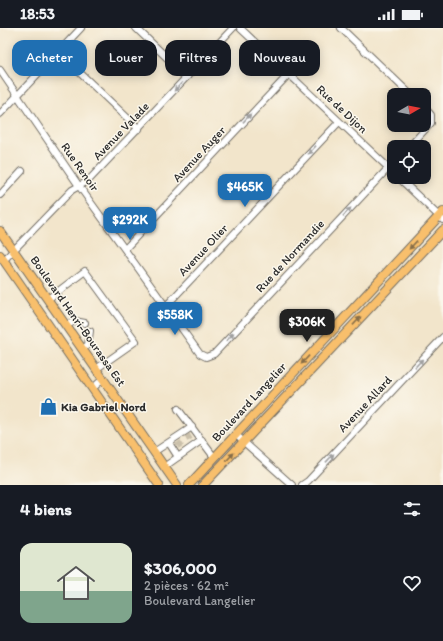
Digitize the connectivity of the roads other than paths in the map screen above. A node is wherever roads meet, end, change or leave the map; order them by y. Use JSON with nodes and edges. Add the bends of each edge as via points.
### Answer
{"nodes":[{"id":1,"x":81,"y":28,"type":"edge"},
{"id":2,"x":136,"y":28,"type":"edge"},
{"id":3,"x":233,"y":28,"type":"edge"},
{"id":4,"x":240,"y":28,"type":"edge"},
{"id":5,"x":341,"y":28,"type":"edge"},
{"id":6,"x":70,"y":40,"type":"edge"},
{"id":7,"x":253,"y":40,"type":"edge"},
{"id":8,"x":0,"y":70,"type":"edge"},
{"id":9,"x":36,"y":76,"type":"edge"},
{"id":10,"x":83,"y":76,"type":"edge"},
{"id":11,"x":287,"y":76,"type":"edge"},
{"id":12,"x":291,"y":76,"type":"edge"},
{"id":13,"x":187,"y":77,"type":"junction"},
{"id":14,"x":404,"y":88,"type":"edge"},
{"id":15,"x":17,"y":96,"type":"junction"},
{"id":16,"x":0,"y":114,"type":"edge"},
{"id":17,"x":339,"y":122,"type":"junction"},
{"id":18,"x":139,"y":129,"type":"junction"},
{"id":19,"x":422,"y":132,"type":"edge"},
{"id":20,"x":415,"y":140,"type":"edge"},
{"id":21,"x":387,"y":167,"type":"edge"},
{"id":22,"x":387,"y":169,"type":"edge"},
{"id":23,"x":22,"y":171,"type":"dead end"},
{"id":24,"x":406,"y":184,"type":"edge"},
{"id":25,"x":79,"y":186,"type":"junction"},
{"id":26,"x":0,"y":195,"type":"edge"},
{"id":27,"x":442,"y":216,"type":"edge"},
{"id":28,"x":443,"y":230,"type":"edge"},
{"id":29,"x":0,"y":231,"type":"edge"},
{"id":30,"x":125,"y":249,"type":"junction"},
{"id":31,"x":13,"y":250,"type":"junction"},
{"id":32,"x":2,"y":257,"type":"edge"},
{"id":33,"x":48,"y":299,"type":"junction"},
{"id":34,"x":165,"y":307,"type":"junction"},
{"id":35,"x":85,"y":323,"type":"dead end"},
{"id":36,"x":67,"y":325,"type":"junction"},
{"id":37,"x":90,"y":331,"type":"dead end"},
{"id":38,"x":443,"y":337,"type":"edge"},
{"id":39,"x":82,"y":349,"type":"junction"},
{"id":40,"x":200,"y":354,"type":"joint"},
{"id":41,"x":96,"y":369,"type":"junction"},
{"id":42,"x":103,"y":379,"type":"junction"},
{"id":43,"x":93,"y":388,"type":"junction"},
{"id":44,"x":178,"y":409,"type":"dead end"},
{"id":45,"x":192,"y":427,"type":"junction"},
{"id":46,"x":235,"y":434,"type":"junction"},
{"id":47,"x":202,"y":440,"type":"junction"},
{"id":48,"x":244,"y":442,"type":"junction"},
{"id":49,"x":169,"y":443,"type":"junction"},
{"id":50,"x":154,"y":452,"type":"junction"},
{"id":51,"x":178,"y":457,"type":"junction"},
{"id":52,"x":214,"y":457,"type":"junction"},
{"id":53,"x":164,"y":467,"type":"junction"},
{"id":54,"x":159,"y":485,"type":"edge"},
{"id":55,"x":177,"y":485,"type":"edge"},
{"id":56,"x":188,"y":485,"type":"edge"},
{"id":57,"x":203,"y":485,"type":"edge"},
{"id":58,"x":292,"y":485,"type":"edge"},
{"id":59,"x":302,"y":485,"type":"edge"}],
"edges":[{"from":1,"to":6,"type":"street"},
{"from":2,"to":13,"type":"street"},
{"from":3,"to":13,"type":"street","name":"Avenue Valade"},
{"from":4,"to":7,"type":"street","name":"Rue de Dijon"},
{"from":5,"to":14,"type":"street"},
{"from":8,"to":15,"type":"street","name":"Rue Renoir"},
{"from":9,"to":15,"type":"street"},
{"from":10,"to":18,"type":"street"},
{"from":30,"to":11,"type":"street","name":"Avenue Auger","one_way":true},
{"from":12,"to":17,"type":"street","name":"Rue de Dijon"},
{"from":13,"to":18,"type":"street","name":"Avenue Valade","one_way":true},
{"from":15,"to":16,"type":"street"},
{"from":15,"to":25,"type":"street","name":"Rue Renoir"},
{"from":17,"to":21,"type":"street","name":"Rue de Dijon"},
{"from":17,"to":34,"type":"street","name":"Avenue Olier","one_way":true},
{"from":18,"to":25,"type":"street","name":"Avenue Valade","via":[[88,181]]},
{"from":19,"to":20,"type":"street"},
{"from":40,"to":22,"type":"street","name":"Rue de Normandie","one_way":true,"via":[[206,357],[214,354]]},
{"from":23,"to":26,"type":"street"},
{"from":24,"to":27,"type":"street"},
{"from":25,"to":30,"type":"street","name":"Rue Renoir"},
{"from":25,"to":31,"type":"street","name":"Avenue Valade","via":[[72,190]]},
{"from":27,"to":46,"type":"main road","name":"Boulevard Langelier","one_way":true},
{"from":48,"to":28,"type":"main road","name":"Boulevard Langelier","one_way":true},
{"from":29,"to":31,"type":"main road","name":"Boulevard Henri-Bourassa Est"},
{"from":30,"to":34,"type":"street","name":"Rue Renoir"},
{"from":31,"to":32,"type":"street","name":"Avenue Valade"},
{"from":31,"to":33,"type":"main road","name":"Boulevard Henri-Bourassa Est"},
{"from":32,"to":43,"type":"main road"},
{"from":33,"to":36,"type":"main road","name":"Boulevard Henri-Bourassa Est"},
{"from":33,"to":41,"type":"street","via":[[86,271],[136,341]]},
{"from":34,"to":40,"type":"street","name":"Rue Renoir"},
{"from":35,"to":36,"type":"street","via":[[75,322]]},
{"from":36,"to":39,"type":"main road","name":"Boulevard Henri-Bourassa Est"},
{"from":37,"to":39,"type":"street","via":[[88,345]]},
{"from":59,"to":38,"type":"street","name":"Avenue Allard","one_way":true},
{"from":39,"to":41,"type":"main road","name":"Boulevard Henri-Bourassa Est"},
{"from":41,"to":42,"type":"main road","name":"Boulevard Henri-Bourassa Est"},
{"from":42,"to":43,"type":"street"},
{"from":42,"to":50,"type":"main road","name":"Boulevard Henri-Bourassa Est"},
{"from":43,"to":54,"type":"main road"},
{"from":44,"to":45,"type":"street"},
{"from":45,"to":47,"type":"street"},
{"from":45,"to":49,"type":"street","via":[[186,434]]},
{"from":46,"to":48,"type":"street"},
{"from":46,"to":52,"type":"main road","name":"Boulevard Langelier"},
{"from":47,"to":51,"type":"street"},
{"from":47,"to":52,"type":"street"},
{"from":57,"to":48,"type":"main road","name":"Boulevard Langelier","one_way":true},
{"from":48,"to":58,"type":"street"},
{"from":49,"to":50,"type":"street"},
{"from":49,"to":51,"type":"street"},
{"from":50,"to":53,"type":"main road","name":"Boulevard Henri-Bourassa Est"},
{"from":51,"to":53,"type":"street"},
{"from":52,"to":56,"type":"main road","name":"Boulevard Langelier"},
{"from":53,"to":55,"type":"main road","name":"Boulevard Henri-Bourassa Est"}]}
